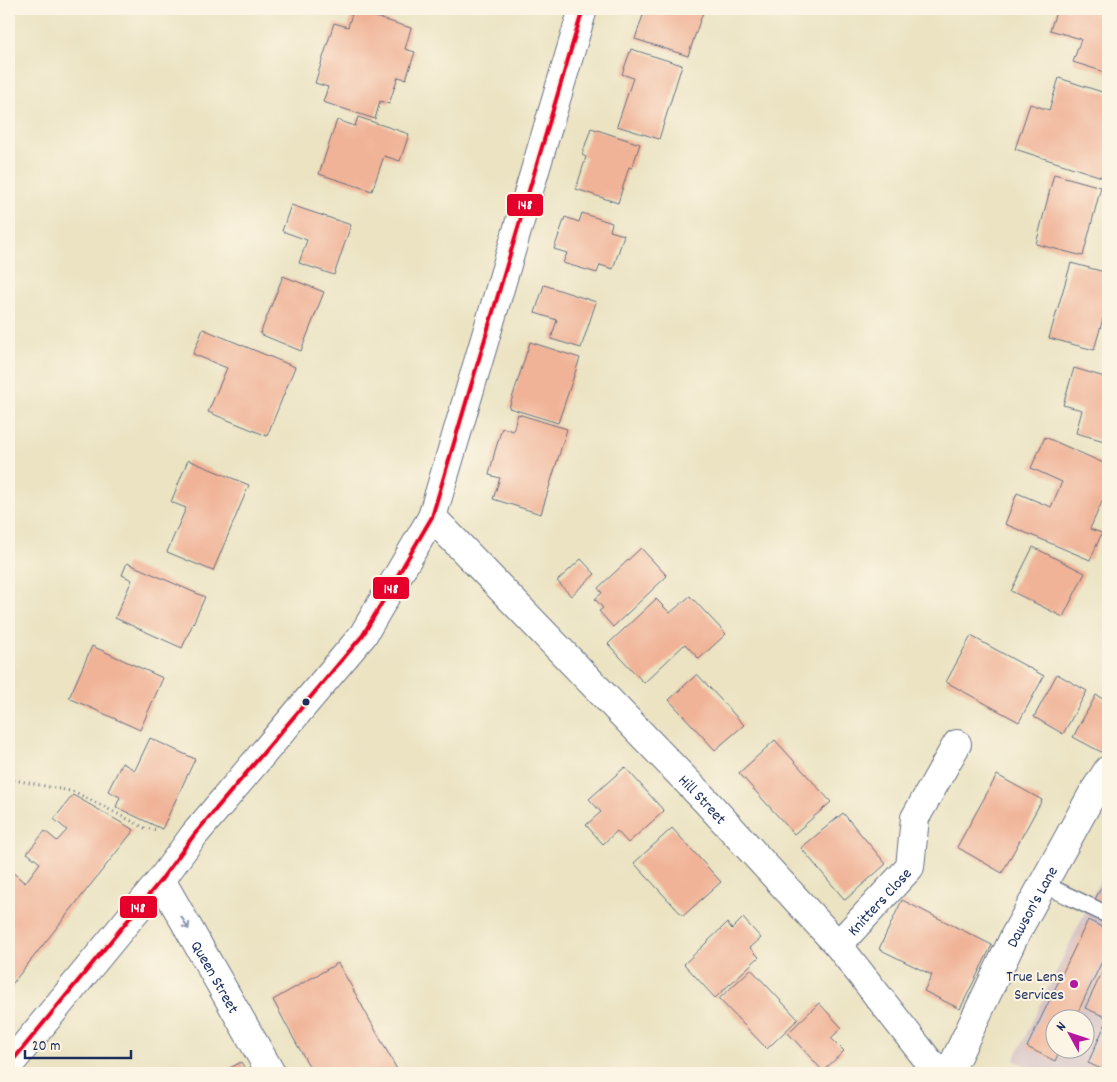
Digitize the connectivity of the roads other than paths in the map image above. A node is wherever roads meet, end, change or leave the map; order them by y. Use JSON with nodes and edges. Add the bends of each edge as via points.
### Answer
{"nodes":[{"id":1,"x":583,"y":9,"type":"edge"},
{"id":2,"x":432,"y":517,"type":"junction"},
{"id":3,"x":957,"y":744,"type":"dead end"},
{"id":4,"x":1108,"y":770,"type":"edge"},
{"id":5,"x":161,"y":880,"type":"junction"},
{"id":6,"x":1043,"y":884,"type":"junction"},
{"id":7,"x":1108,"y":915,"type":"edge"},
{"id":8,"x":838,"y":945,"type":"junction"},
{"id":9,"x":9,"y":1065,"type":"edge"},
{"id":10,"x":271,"y":1073,"type":"edge"},
{"id":11,"x":938,"y":1073,"type":"edge"},
{"id":12,"x":949,"y":1073,"type":"edge"}],
"edges":[{"from":1,"to":2,"type":"street"},
{"from":2,"to":5,"type":"street","via":[[363,635],[194,835]]},
{"from":2,"to":8,"type":"street","name":"Hill Street","via":[[705,800]]},
{"from":3,"to":8,"type":"street","name":"Knitters Close","via":[[915,818],[910,867]]},
{"from":4,"to":6,"type":"street","name":"Dawson's Lane"},
{"from":5,"to":9,"type":"street"},
{"from":5,"to":10,"type":"street","name":"Queen Street","one_way":true},
{"from":6,"to":7,"type":"lane"},
{"from":6,"to":12,"type":"street","name":"Dawson's Lane","via":[[1014,935]]},
{"from":8,"to":11,"type":"street","name":"Hill Street"}]}
